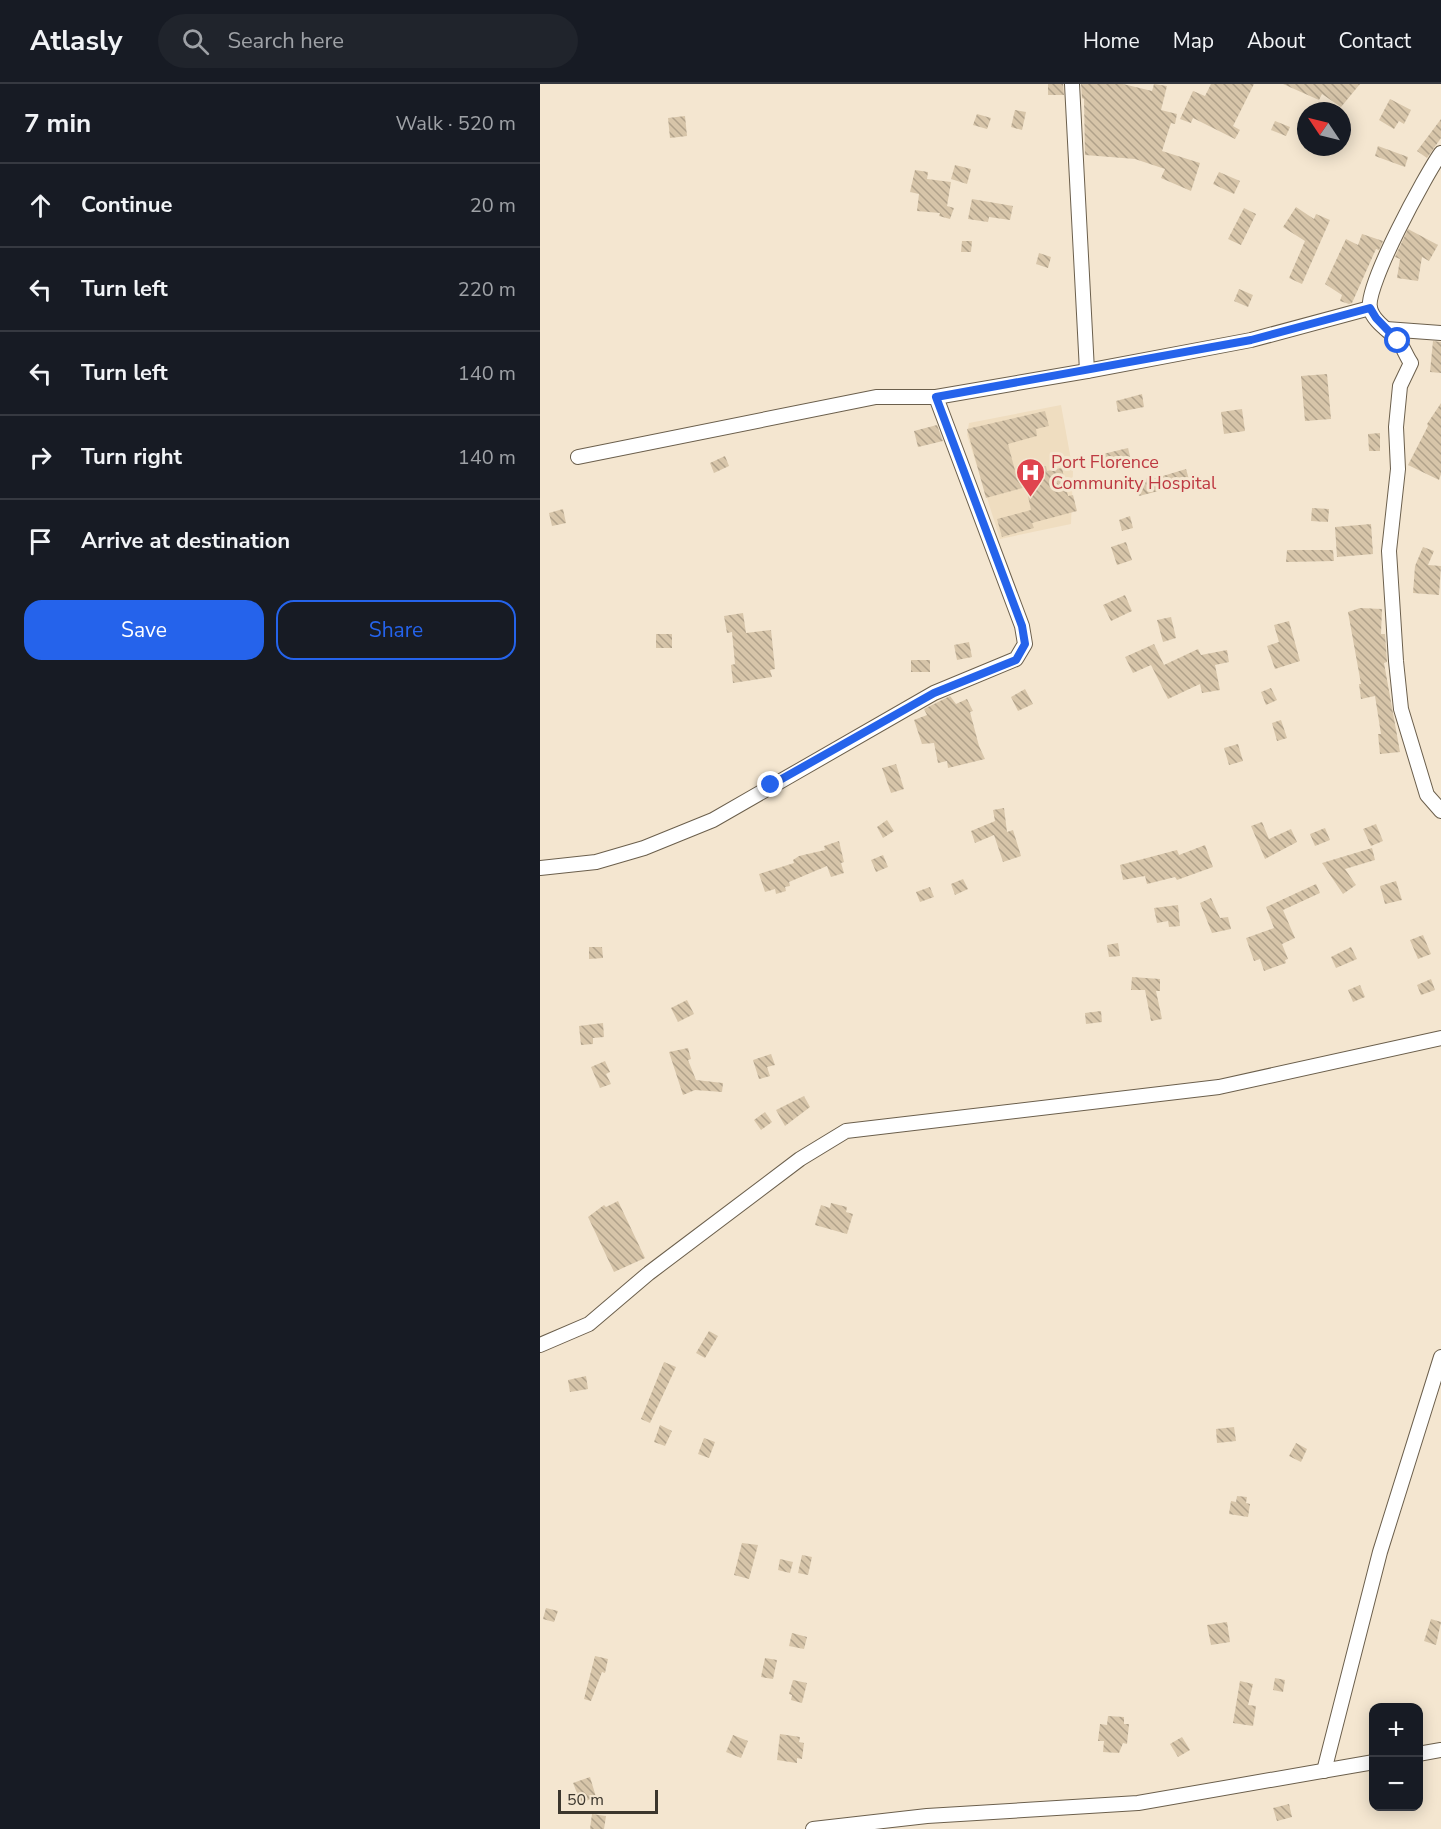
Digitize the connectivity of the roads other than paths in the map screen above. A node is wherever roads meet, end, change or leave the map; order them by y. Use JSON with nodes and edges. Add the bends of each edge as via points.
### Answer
{"nodes":[{"id":1,"x":1072,"y":84,"type":"edge"},
{"id":2,"x":1441,"y":153,"type":"edge"},
{"id":3,"x":1370,"y":308,"type":"junction"},
{"id":4,"x":1386,"y":329,"type":"junction"},
{"id":5,"x":1441,"y":333,"type":"edge"},
{"id":6,"x":1087,"y":371,"type":"junction"},
{"id":7,"x":936,"y":397,"type":"junction"},
{"id":8,"x":578,"y":457,"type":"dead end"},
{"id":9,"x":1441,"y":812,"type":"edge"},
{"id":10,"x":540,"y":868,"type":"edge"},
{"id":11,"x":1441,"y":1038,"type":"edge"},
{"id":12,"x":540,"y":1345,"type":"edge"},
{"id":13,"x":1441,"y":1357,"type":"edge"},
{"id":14,"x":1441,"y":1750,"type":"edge"},
{"id":15,"x":1423,"y":1753,"type":"edge"},
{"id":16,"x":1369,"y":1763,"type":"edge"},
{"id":17,"x":1324,"y":1771,"type":"junction"},
{"id":18,"x":888,"y":1825,"type":"edge"},
{"id":19,"x":813,"y":1829,"type":"edge"}],
"edges":[{"from":1,"to":6,"type":"street"},
{"from":2,"to":3,"type":"street","via":[[1395,240],[1371,293]]},
{"from":3,"to":4,"type":"street"},
{"from":3,"to":6,"type":"street","via":[[1251,340]]},
{"from":4,"to":5,"type":"street"},
{"from":4,"to":9,"type":"street","via":[[1411,363],[1400,386],[1396,427],[1398,469],[1389,551],[1400,699],[1426,795]]},
{"from":6,"to":7,"type":"street"},
{"from":7,"to":8,"type":"street","via":[[876,397]]},
{"from":7,"to":10,"type":"street","via":[[1022,626],[1023,652],[1006,665],[934,693],[713,820],[644,848],[596,862]]},
{"from":11,"to":12,"type":"street","via":[[1219,1087],[846,1131],[781,1173],[589,1324]]},
{"from":13,"to":17,"type":"street","via":[[1380,1552]]},
{"from":14,"to":15,"type":"street"},
{"from":16,"to":17,"type":"street"},
{"from":17,"to":18,"type":"street","via":[[1138,1803]]},
{"from":18,"to":19,"type":"street"}]}
